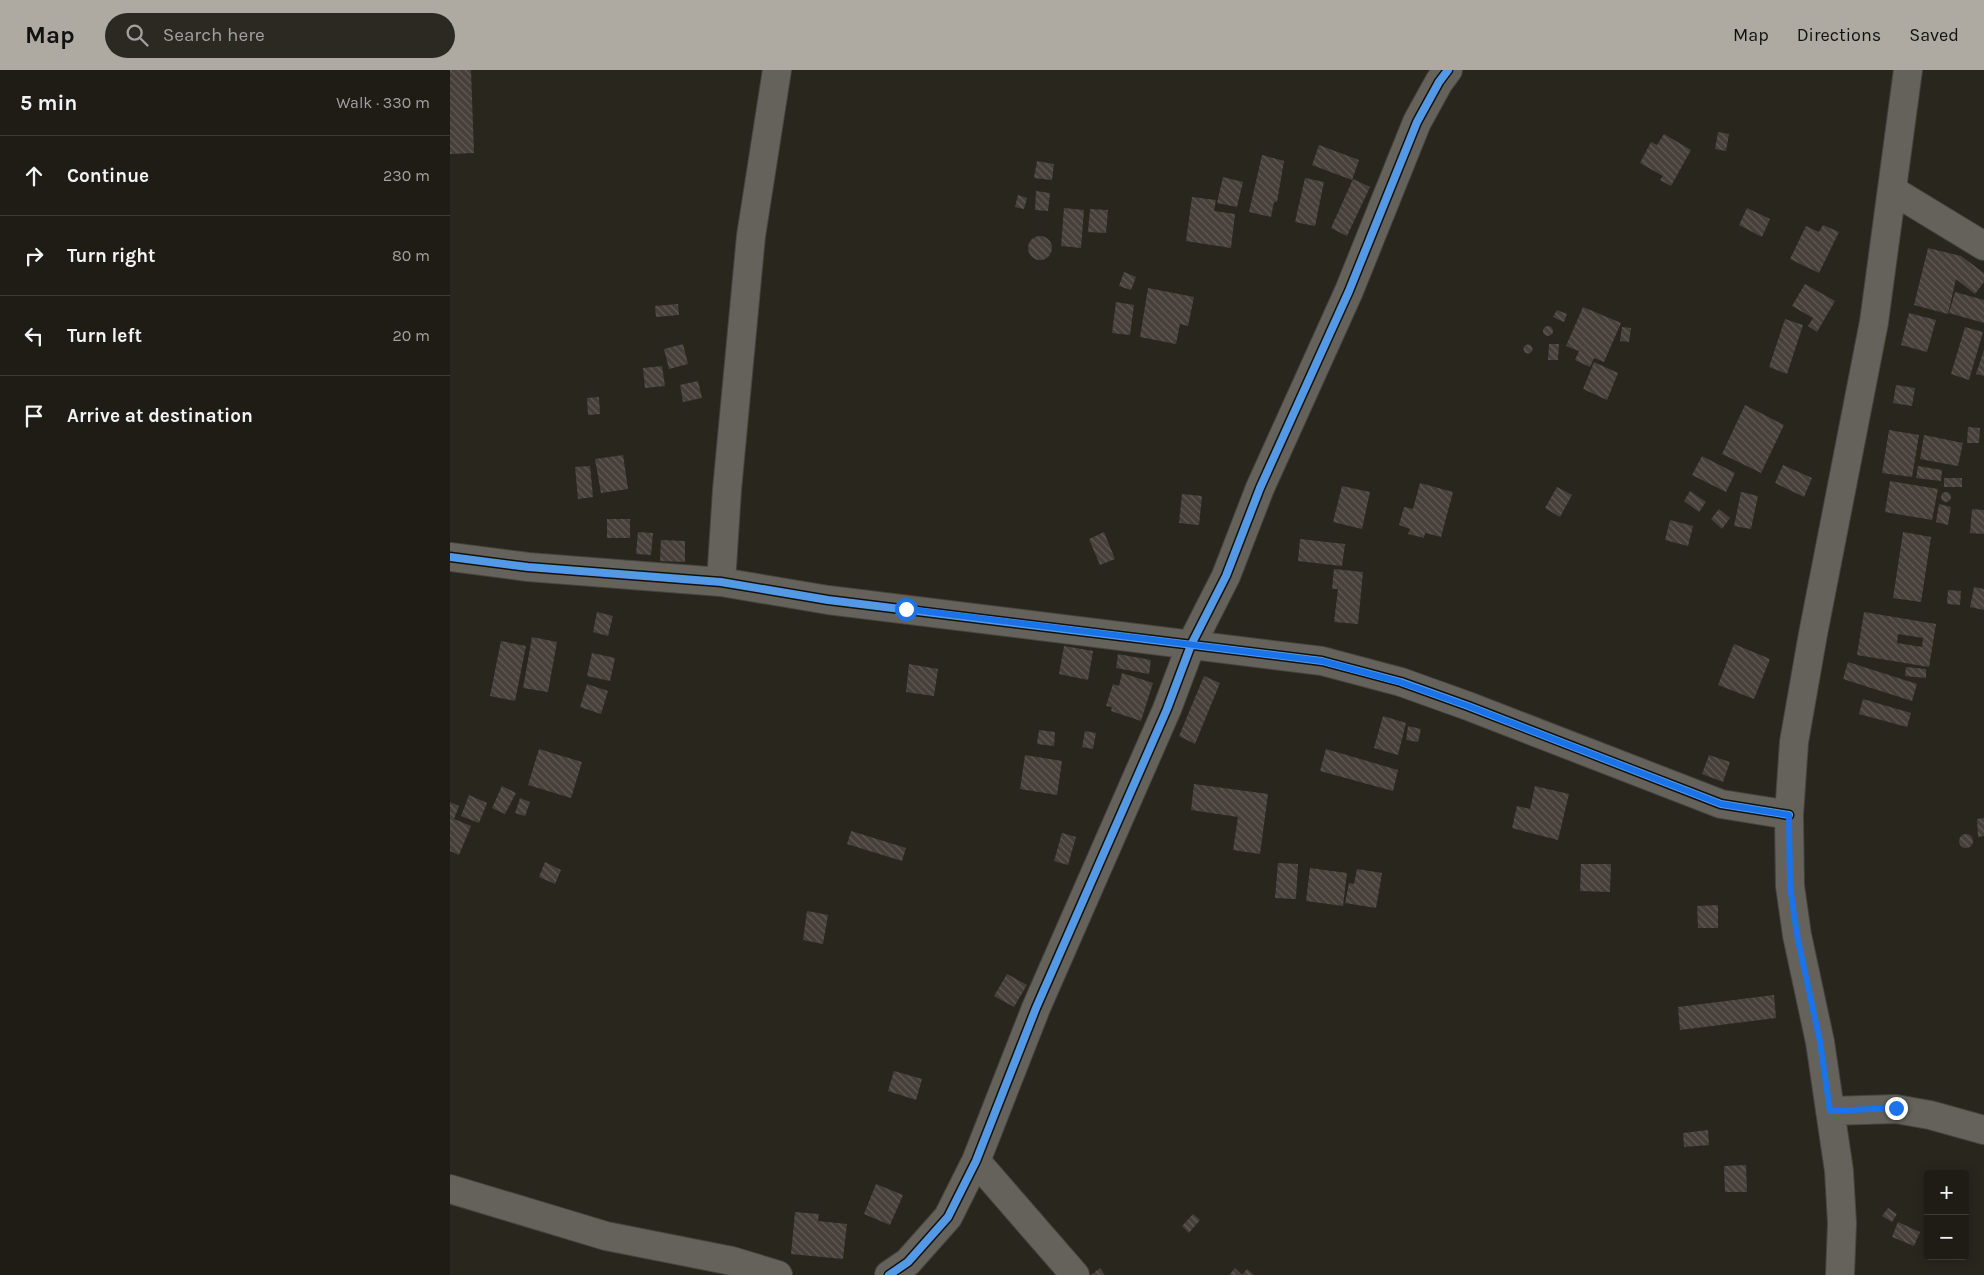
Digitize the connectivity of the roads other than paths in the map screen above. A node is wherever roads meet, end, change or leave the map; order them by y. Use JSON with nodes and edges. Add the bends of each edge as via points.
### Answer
{"nodes":[{"id":1,"x":777,"y":70,"type":"edge"},
{"id":2,"x":1448,"y":70,"type":"edge"},
{"id":3,"x":1908,"y":70,"type":"edge"},
{"id":4,"x":1892,"y":190,"type":"junction"},
{"id":5,"x":1984,"y":246,"type":"edge"},
{"id":6,"x":450,"y":557,"type":"edge"},
{"id":7,"x":721,"y":582,"type":"junction"},
{"id":8,"x":1191,"y":646,"type":"junction"},
{"id":9,"x":1789,"y":815,"type":"junction"},
{"id":10,"x":1830,"y":1111,"type":"junction"},
{"id":11,"x":1984,"y":1130,"type":"edge"},
{"id":12,"x":976,"y":1161,"type":"junction"},
{"id":13,"x":450,"y":1188,"type":"edge"},
{"id":14,"x":778,"y":1275,"type":"edge"},
{"id":15,"x":889,"y":1275,"type":"edge"},
{"id":16,"x":1075,"y":1275,"type":"edge"},
{"id":17,"x":1840,"y":1275,"type":"edge"}],
"edges":[{"from":1,"to":7,"type":"street","via":[[752,236]]},
{"from":2,"to":8,"type":"street","via":[[1418,122],[1350,291],[1260,488],[1226,576]]},
{"from":3,"to":4,"type":"street"},
{"from":4,"to":5,"type":"street"},
{"from":4,"to":9,"type":"street","via":[[1874,322],[1794,742]]},
{"from":6,"to":7,"type":"street","via":[[528,567]]},
{"from":7,"to":8,"type":"street","via":[[828,600]]},
{"from":8,"to":9,"type":"street","via":[[1322,661],[1400,682],[1721,804]]},
{"from":8,"to":12,"type":"street","via":[[1167,709],[1036,1008]]},
{"from":9,"to":10,"type":"street","via":[[1790,886]]},
{"from":10,"to":11,"type":"street","via":[[1896,1108]]},
{"from":10,"to":17,"type":"street","via":[[1842,1223]]},
{"from":12,"to":15,"type":"street","via":[[948,1217],[908,1262]]},
{"from":12,"to":16,"type":"street"},
{"from":13,"to":14,"type":"street","via":[[606,1236],[732,1261]]}]}
